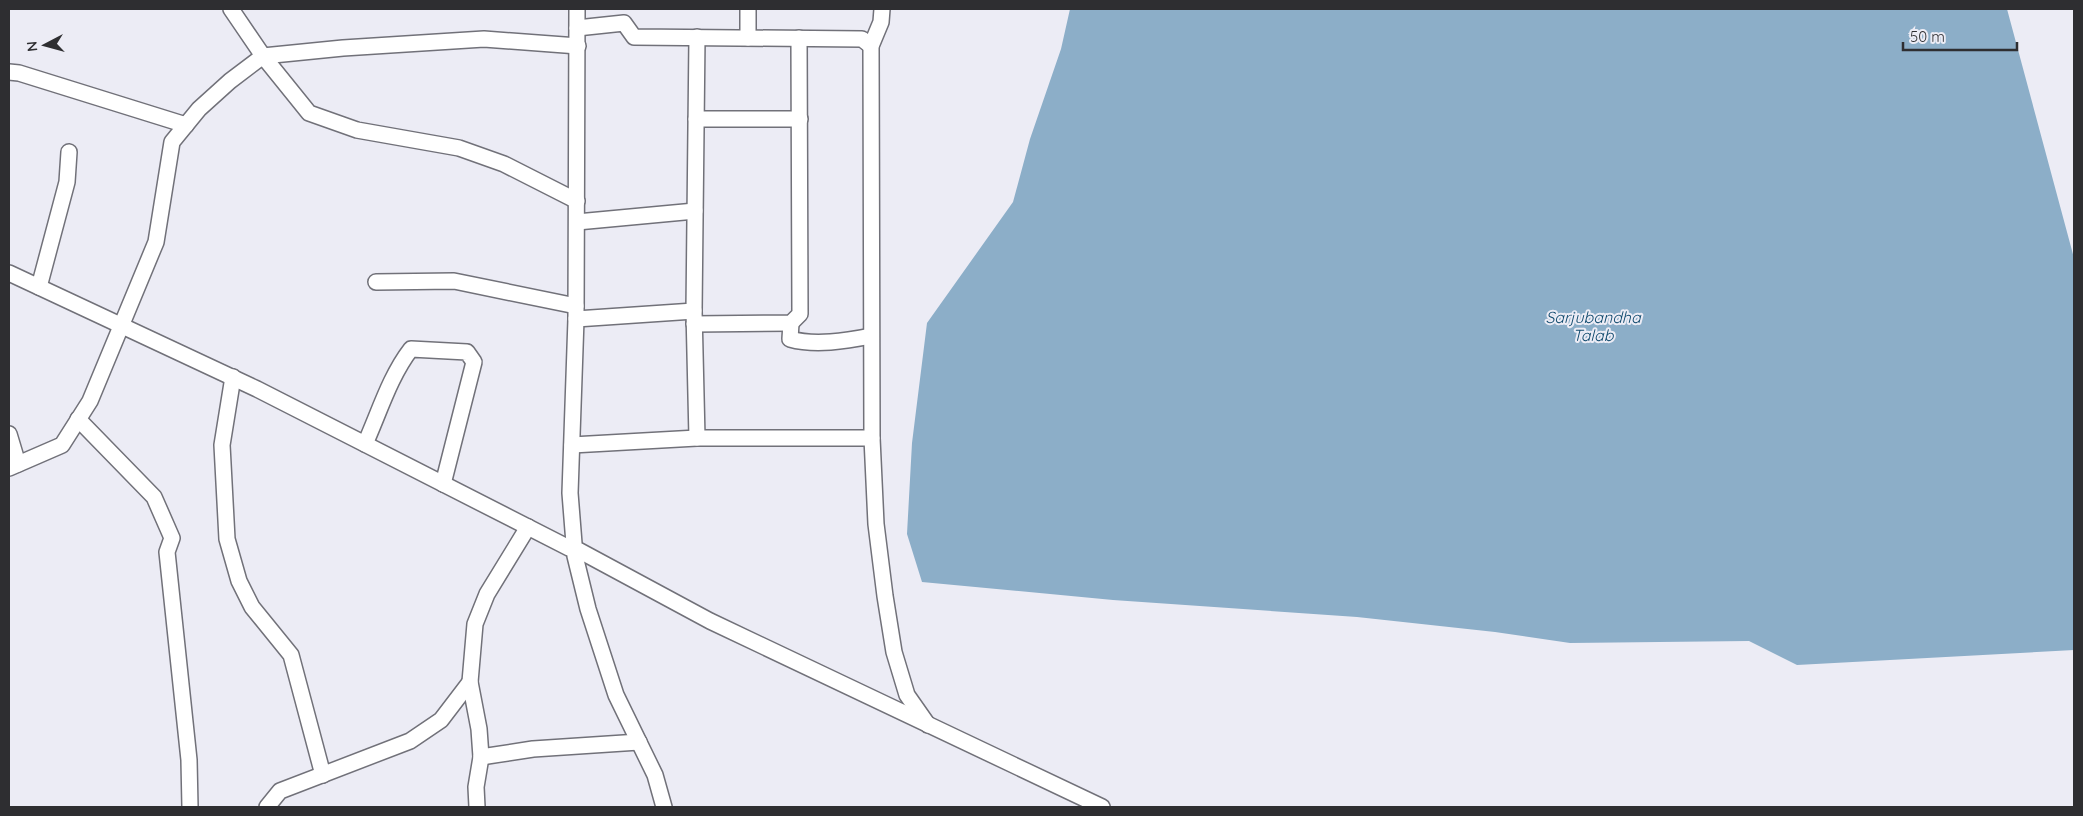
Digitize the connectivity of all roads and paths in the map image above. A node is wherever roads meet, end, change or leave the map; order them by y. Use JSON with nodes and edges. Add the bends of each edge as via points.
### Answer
{"nodes":[{"id":1,"x":231,"y":9,"type":"edge"},
{"id":2,"x":576,"y":9,"type":"edge"},
{"id":3,"x":748,"y":9,"type":"edge"},
{"id":4,"x":882,"y":9,"type":"edge"},
{"id":5,"x":577,"y":28,"type":"junction"},
{"id":6,"x":697,"y":37,"type":"junction"},
{"id":7,"x":748,"y":38,"type":"junction"},
{"id":8,"x":800,"y":38,"type":"junction"},
{"id":9,"x":578,"y":46,"type":"junction"},
{"id":10,"x":871,"y":46,"type":"junction"},
{"id":11,"x":263,"y":56,"type":"junction"},
{"id":12,"x":9,"y":72,"type":"edge"},
{"id":13,"x":696,"y":119,"type":"junction"},
{"id":14,"x":800,"y":119,"type":"junction"},
{"id":15,"x":186,"y":126,"type":"junction"},
{"id":16,"x":69,"y":152,"type":"dead end"},
{"id":17,"x":577,"y":201,"type":"junction"},
{"id":18,"x":695,"y":211,"type":"junction"},
{"id":19,"x":577,"y":222,"type":"junction"},
{"id":20,"x":9,"y":273,"type":"edge"},
{"id":21,"x":376,"y":282,"type":"dead end"},
{"id":22,"x":39,"y":286,"type":"junction"},
{"id":23,"x":576,"y":312,"type":"junction"},
{"id":24,"x":694,"y":318,"type":"junction"},
{"id":25,"x":791,"y":323,"type":"junction"},
{"id":26,"x":122,"y":325,"type":"junction"},
{"id":27,"x":871,"y":336,"type":"junction"},
{"id":28,"x":232,"y":377,"type":"junction"},
{"id":29,"x":78,"y":419,"type":"junction"},
{"id":30,"x":9,"y":434,"type":"edge"},
{"id":31,"x":697,"y":438,"type":"junction"},
{"id":32,"x":872,"y":438,"type":"junction"},
{"id":33,"x":365,"y":444,"type":"junction"},
{"id":34,"x":572,"y":445,"type":"junction"},
{"id":35,"x":13,"y":466,"type":"edge"},
{"id":36,"x":443,"y":484,"type":"junction"},
{"id":37,"x":528,"y":527,"type":"junction"},
{"id":38,"x":575,"y":550,"type":"junction"},
{"id":39,"x":470,"y":682,"type":"junction"},
{"id":40,"x":929,"y":726,"type":"junction"},
{"id":41,"x":639,"y":742,"type":"junction"},
{"id":42,"x":481,"y":757,"type":"junction"},
{"id":43,"x":323,"y":775,"type":"junction"},
{"id":44,"x":190,"y":807,"type":"edge"},
{"id":45,"x":267,"y":807,"type":"edge"},
{"id":46,"x":477,"y":807,"type":"edge"},
{"id":47,"x":664,"y":807,"type":"edge"},
{"id":48,"x":1102,"y":807,"type":"edge"}],
"edges":[{"from":1,"to":11,"type":"street"},
{"from":2,"to":5,"type":"street"},
{"from":3,"to":7,"type":"street"},
{"from":4,"to":10,"type":"street","via":[[881,22]]},
{"from":5,"to":6,"type":"street","via":[[624,23],[634,37]]},
{"from":5,"to":9,"type":"street"},
{"from":6,"to":7,"type":"street"},
{"from":6,"to":13,"type":"street"},
{"from":7,"to":8,"type":"street"},
{"from":8,"to":10,"type":"street","via":[[862,39]]},
{"from":8,"to":14,"type":"street"},
{"from":9,"to":11,"type":"street","via":[[484,39]]},
{"from":9,"to":17,"type":"street"},
{"from":10,"to":27,"type":"street"},
{"from":11,"to":15,"type":"street","via":[[230,81]]},
{"from":11,"to":17,"type":"street","via":[[309,113],[357,130],[459,148],[504,164]]},
{"from":12,"to":15,"type":"street"},
{"from":13,"to":14,"type":"street"},
{"from":13,"to":18,"type":"street"},
{"from":14,"to":25,"type":"street","via":[[800,314]]},
{"from":15,"to":26,"type":"street","via":[[172,142],[156,242]]},
{"from":16,"to":22,"type":"street","via":[[67,182]]},
{"from":17,"to":19,"type":"street"},
{"from":18,"to":19,"type":"street"},
{"from":18,"to":24,"type":"street"},
{"from":19,"to":23,"type":"street"},
{"from":20,"to":22,"type":"street"},
{"from":21,"to":23,"type":"street","via":[[454,281]]},
{"from":22,"to":26,"type":"street"},
{"from":23,"to":24,"type":"street"},
{"from":23,"to":34,"type":"street"},
{"from":24,"to":25,"type":"street"},
{"from":24,"to":31,"type":"street"},
{"from":25,"to":27,"type":"street","via":[[790,339],[798,341],[842,341]]},
{"from":26,"to":28,"type":"street"},
{"from":26,"to":29,"type":"street","via":[[90,401]]},
{"from":27,"to":32,"type":"street"},
{"from":28,"to":33,"type":"street"},
{"from":28,"to":43,"type":"street","via":[[222,445],[227,539],[239,581],[252,607],[291,655]]},
{"from":29,"to":35,"type":"street","via":[[62,445]]},
{"from":29,"to":44,"type":"street","via":[[154,497],[172,538],[167,552],[189,760]]},
{"from":30,"to":35,"type":"street"},
{"from":31,"to":32,"type":"street"},
{"from":31,"to":34,"type":"street"},
{"from":32,"to":40,"type":"street","via":[[876,524],[894,652],[907,695]]},
{"from":33,"to":36,"type":"street"},
{"from":33,"to":36,"type":"street","via":[[391,384],[411,349],[467,352],[474,362]]},
{"from":34,"to":38,"type":"street","via":[[570,492]]},
{"from":36,"to":37,"type":"street"},
{"from":37,"to":38,"type":"street"},
{"from":37,"to":39,"type":"street","via":[[480,610],[474,631]]},
{"from":38,"to":40,"type":"street","via":[[710,621]]},
{"from":38,"to":41,"type":"street","via":[[588,609],[616,696]]},
{"from":39,"to":42,"type":"street"},
{"from":39,"to":43,"type":"street","via":[[441,720],[410,741]]},
{"from":40,"to":48,"type":"street"},
{"from":41,"to":42,"type":"street","via":[[533,748]]},
{"from":41,"to":47,"type":"street","via":[[655,775]]},
{"from":42,"to":46,"type":"street","via":[[476,786]]},
{"from":43,"to":45,"type":"street","via":[[280,791]]}]}
